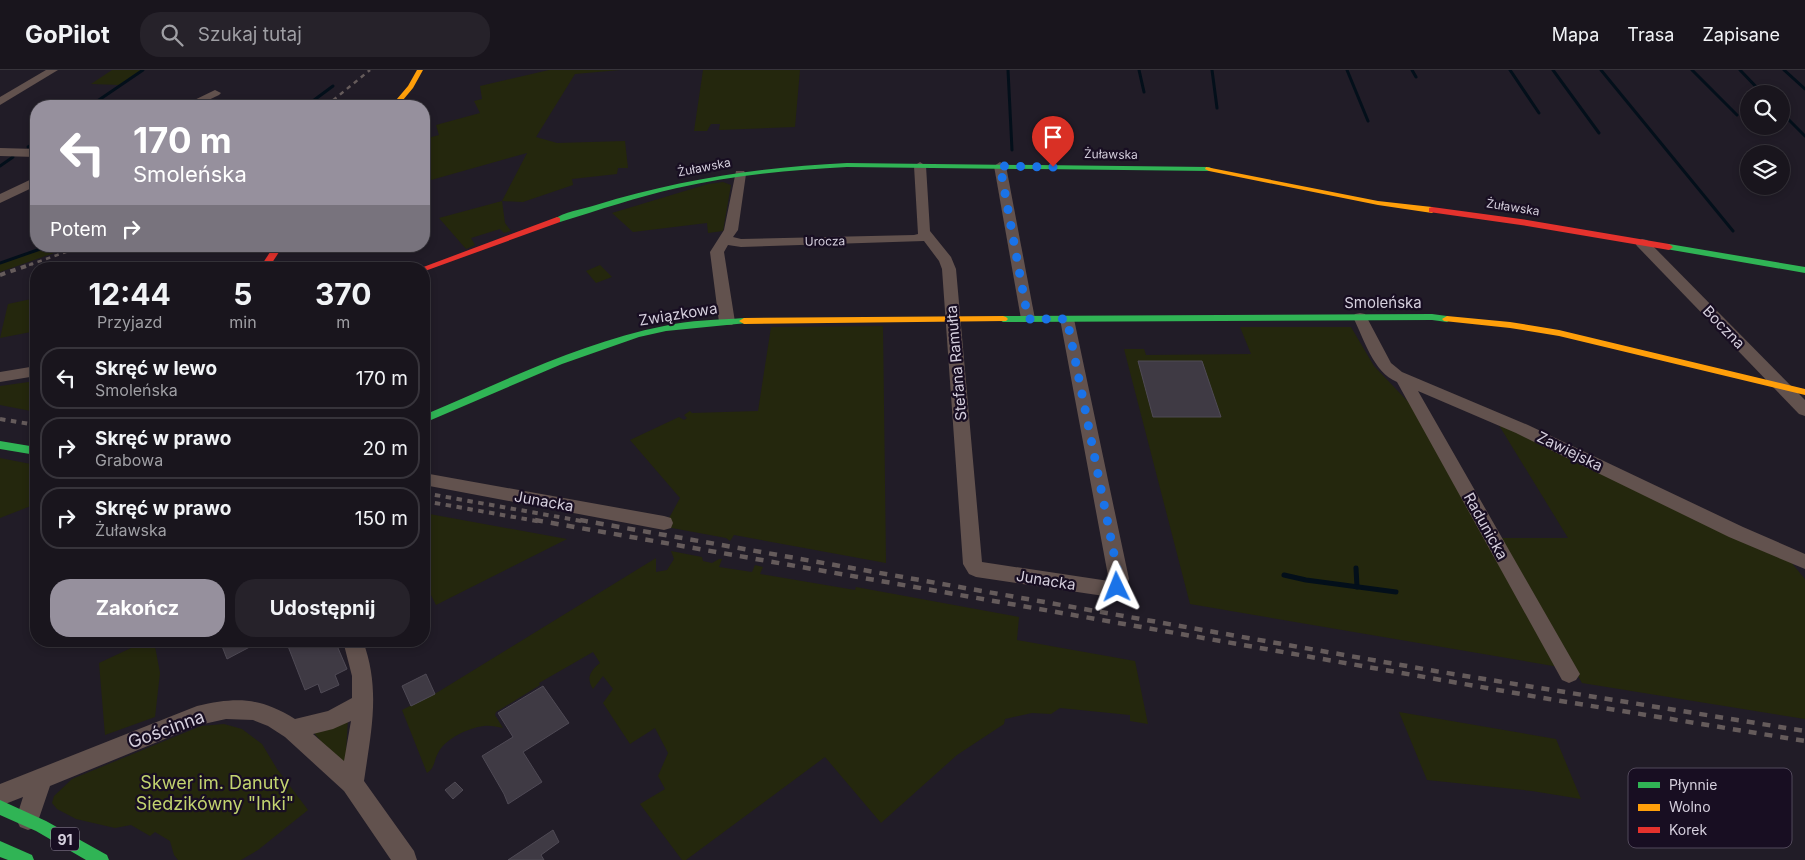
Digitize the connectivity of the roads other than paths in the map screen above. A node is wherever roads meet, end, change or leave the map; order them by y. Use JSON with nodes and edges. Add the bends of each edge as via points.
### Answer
{"nodes":[{"id":1,"x":53,"y":70,"type":"edge"},
{"id":2,"x":420,"y":70,"type":"edge"},
{"id":3,"x":215,"y":93,"type":"dead end"},
{"id":4,"x":200,"y":100,"type":"edge"},
{"id":5,"x":399,"y":100,"type":"edge"},
{"id":6,"x":0,"y":102,"type":"edge"},
{"id":7,"x":0,"y":152,"type":"edge"},
{"id":8,"x":30,"y":154,"type":"edge"},
{"id":9,"x":920,"y":166,"type":"junction"},
{"id":10,"x":1000,"y":166,"type":"junction"},
{"id":11,"x":740,"y":174,"type":"junction"},
{"id":12,"x":30,"y":184,"type":"edge"},
{"id":13,"x":0,"y":199,"type":"edge"},
{"id":14,"x":926,"y":237,"type":"junction"},
{"id":15,"x":725,"y":240,"type":"junction"},
{"id":16,"x":1642,"y":243,"type":"junction"},
{"id":17,"x":430,"y":266,"type":"edge"},
{"id":18,"x":1805,"y":270,"type":"edge"},
{"id":19,"x":1360,"y":317,"type":"junction"},
{"id":20,"x":952,"y":318,"type":"junction"},
{"id":21,"x":1028,"y":319,"type":"junction"},
{"id":22,"x":1067,"y":319,"type":"junction"},
{"id":23,"x":727,"y":322,"type":"junction"},
{"id":24,"x":30,"y":372,"type":"edge"},
{"id":25,"x":0,"y":377,"type":"edge"},
{"id":26,"x":1403,"y":379,"type":"junction"},
{"id":27,"x":1782,"y":387,"type":"junction"},
{"id":28,"x":1805,"y":392,"type":"edge"},
{"id":29,"x":1805,"y":410,"type":"edge"},
{"id":30,"x":430,"y":415,"type":"edge"},
{"id":31,"x":0,"y":444,"type":"edge"},
{"id":32,"x":30,"y":450,"type":"edge"},
{"id":33,"x":430,"y":480,"type":"edge"},
{"id":34,"x":664,"y":523,"type":"dead end"},
{"id":35,"x":1805,"y":562,"type":"edge"},
{"id":36,"x":976,"y":569,"type":"joint"},
{"id":37,"x":354,"y":647,"type":"edge"},
{"id":38,"x":1569,"y":674,"type":"dead end"},
{"id":39,"x":363,"y":703,"type":"junction"},
{"id":40,"x":293,"y":730,"type":"junction"},
{"id":41,"x":41,"y":778,"type":"junction"},
{"id":42,"x":352,"y":783,"type":"junction"},
{"id":43,"x":0,"y":795,"type":"edge"},
{"id":44,"x":0,"y":807,"type":"edge"},
{"id":45,"x":28,"y":820,"type":"junction"},
{"id":46,"x":0,"y":849,"type":"edge"},
{"id":47,"x":26,"y":860,"type":"edge"},
{"id":48,"x":101,"y":860,"type":"edge"},
{"id":49,"x":405,"y":860,"type":"edge"}],
"edges":[{"from":1,"to":6,"type":"street"},
{"from":2,"to":5,"type":"street"},
{"from":3,"to":4,"type":"street"},
{"from":7,"to":8,"type":"street"},
{"from":9,"to":10,"type":"street","name":"Żuławska"},
{"from":9,"to":11,"type":"street","name":"Żuławska","via":[[818,166]]},
{"from":9,"to":14,"type":"street","name":"Stefana Ramułta","via":[[922,229]]},
{"from":10,"to":16,"type":"street","name":"Żuławska","via":[[1207,170],[1378,203],[1502,219]]},
{"from":10,"to":21,"type":"street"},
{"from":11,"to":15,"type":"street","via":[[731,230]]},
{"from":11,"to":17,"type":"street","name":"Żuławska","via":[[629,199]]},
{"from":12,"to":13,"type":"street"},
{"from":14,"to":15,"type":"street","name":"Urocza","via":[[741,243]]},
{"from":14,"to":20,"type":"street","name":"Stefana Ramułta","via":[[948,265]]},
{"from":15,"to":23,"type":"street","via":[[717,252]]},
{"from":16,"to":18,"type":"street","name":"Żuławska"},
{"from":16,"to":27,"type":"street","name":"Boczna"},
{"from":19,"to":22,"type":"street","name":"Smoleńska"},
{"from":19,"to":26,"type":"street","name":"Zawiejska","via":[[1385,366]]},
{"from":19,"to":27,"type":"street","name":"Smoleńska","via":[[1432,317],[1531,328]]},
{"from":20,"to":21,"type":"street","name":"Smoleńska"},
{"from":20,"to":23,"type":"street","name":"Związkowa"},
{"from":20,"to":36,"type":"street","name":"Stefana Ramułta","via":[[973,564]]},
{"from":21,"to":22,"type":"street","name":"Smoleńska"},
{"from":22,"to":36,"type":"street","name":"Junacka","via":[[1119,579],[1117,587],[1103,589]]},
{"from":23,"to":30,"type":"street","name":"Związkowa","via":[[666,328],[625,339],[558,362]]},
{"from":24,"to":25,"type":"street"},
{"from":26,"to":35,"type":"street","name":"Zawiejska","via":[[1522,429]]},
{"from":26,"to":38,"type":"street","name":"Radunicka"},
{"from":27,"to":28,"type":"street","name":"Smoleńska"},
{"from":27,"to":29,"type":"street","name":"Boczna"},
{"from":31,"to":32,"type":"street"},
{"from":33,"to":34,"type":"street","name":"Junacka"},
{"from":37,"to":39,"type":"street","via":[[362,666]]},
{"from":39,"to":40,"type":"street","via":[[333,719]]},
{"from":39,"to":42,"type":"street"},
{"from":40,"to":41,"type":"street","name":"Gościnna","via":[[254,710],[226,709],[163,728]]},
{"from":40,"to":42,"type":"street","name":"Gościnna"},
{"from":41,"to":43,"type":"street","name":"Gościnna"},
{"from":41,"to":45,"type":"street"},
{"from":42,"to":49,"type":"street","name":"Gościnna"},
{"from":44,"to":45,"type":"street","number":"91"},
{"from":45,"to":48,"type":"street","number":"91"},
{"from":46,"to":47,"type":"street"}]}
